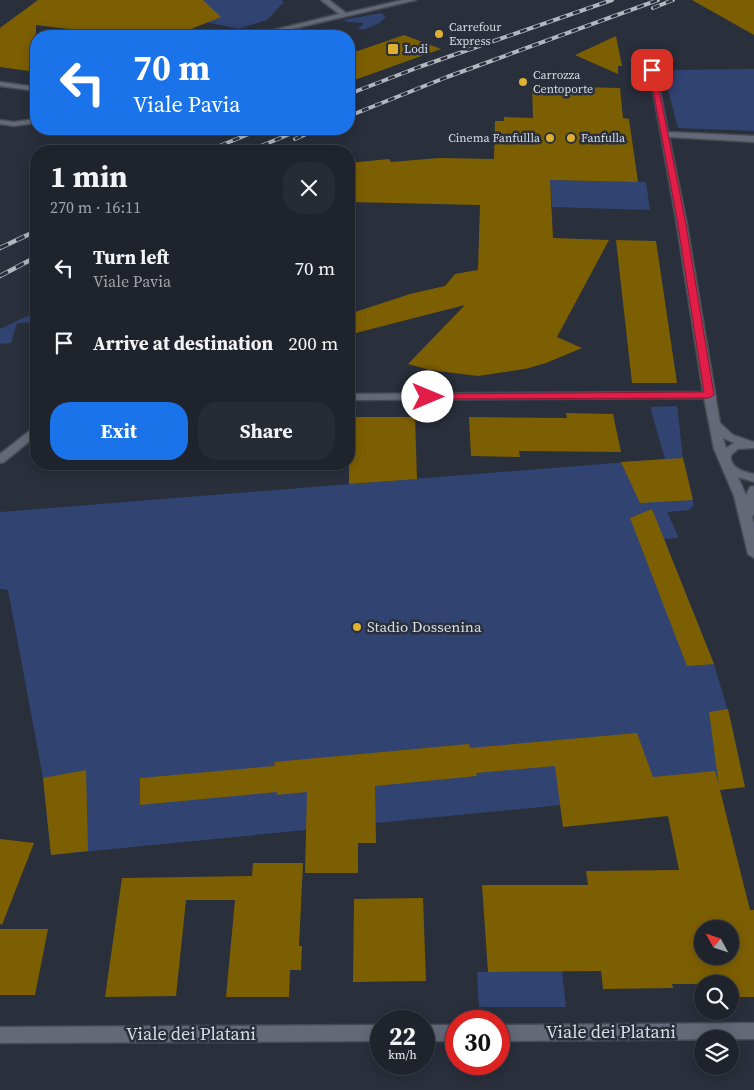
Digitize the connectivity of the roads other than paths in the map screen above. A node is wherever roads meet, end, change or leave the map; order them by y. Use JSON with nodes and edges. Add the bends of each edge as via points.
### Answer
{"nodes":[{"id":1,"x":325,"y":0,"type":"edge"},
{"id":2,"x":412,"y":0,"type":"edge"},
{"id":3,"x":341,"y":12,"type":"junction"},
{"id":4,"x":266,"y":30,"type":"edge"},
{"id":5,"x":275,"y":30,"type":"edge"},
{"id":6,"x":652,"y":70,"type":"dead end"},
{"id":7,"x":0,"y":84,"type":"edge"},
{"id":8,"x":30,"y":89,"type":"edge"},
{"id":9,"x":30,"y":117,"type":"edge"},
{"id":10,"x":30,"y":121,"type":"edge"},
{"id":11,"x":0,"y":122,"type":"edge"},
{"id":12,"x":14,"y":124,"type":"junction"},
{"id":13,"x":666,"y":134,"type":"junction"},
{"id":14,"x":754,"y":139,"type":"edge"},
{"id":15,"x":709,"y":395,"type":"junction"},
{"id":16,"x":355,"y":397,"type":"edge"},
{"id":17,"x":716,"y":425,"type":"junction"},
{"id":18,"x":30,"y":435,"type":"edge"},
{"id":19,"x":751,"y":444,"type":"edge"},
{"id":20,"x":0,"y":460,"type":"edge"},
{"id":21,"x":725,"y":462,"type":"junction"},
{"id":22,"x":754,"y":478,"type":"edge"},
{"id":23,"x":754,"y":490,"type":"edge"},
{"id":24,"x":748,"y":524,"type":"junction"},
{"id":25,"x":754,"y":554,"type":"edge"},
{"id":26,"x":754,"y":1031,"type":"edge"},
{"id":27,"x":510,"y":1032,"type":"edge"},
{"id":28,"x":370,"y":1033,"type":"edge"},
{"id":29,"x":0,"y":1035,"type":"edge"}],
"edges":[{"from":1,"to":3,"type":"street"},
{"from":2,"to":3,"type":"street"},
{"from":3,"to":4,"type":"street","via":[[292,21]]},
{"from":3,"to":5,"type":"street"},
{"from":6,"to":13,"type":"street"},
{"from":7,"to":8,"type":"street"},
{"from":9,"to":12,"type":"street"},
{"from":10,"to":12,"type":"street"},
{"from":11,"to":12,"type":"street"},
{"from":13,"to":14,"type":"street"},
{"from":13,"to":15,"type":"street"},
{"from":15,"to":16,"type":"street"},
{"from":15,"to":17,"type":"street"},
{"from":17,"to":19,"type":"street","via":[[729,437]]},
{"from":17,"to":21,"type":"street"},
{"from":18,"to":20,"type":"street"},
{"from":19,"to":21,"type":"street","via":[[729,450]]},
{"from":21,"to":22,"type":"street","via":[[739,474]]},
{"from":21,"to":24,"type":"street"},
{"from":23,"to":24,"type":"street","via":[[749,500]]},
{"from":24,"to":25,"type":"street"},
{"from":26,"to":27,"type":"street","name":"Viale dei Platani"},
{"from":28,"to":29,"type":"street","name":"Viale dei Platani"}]}
